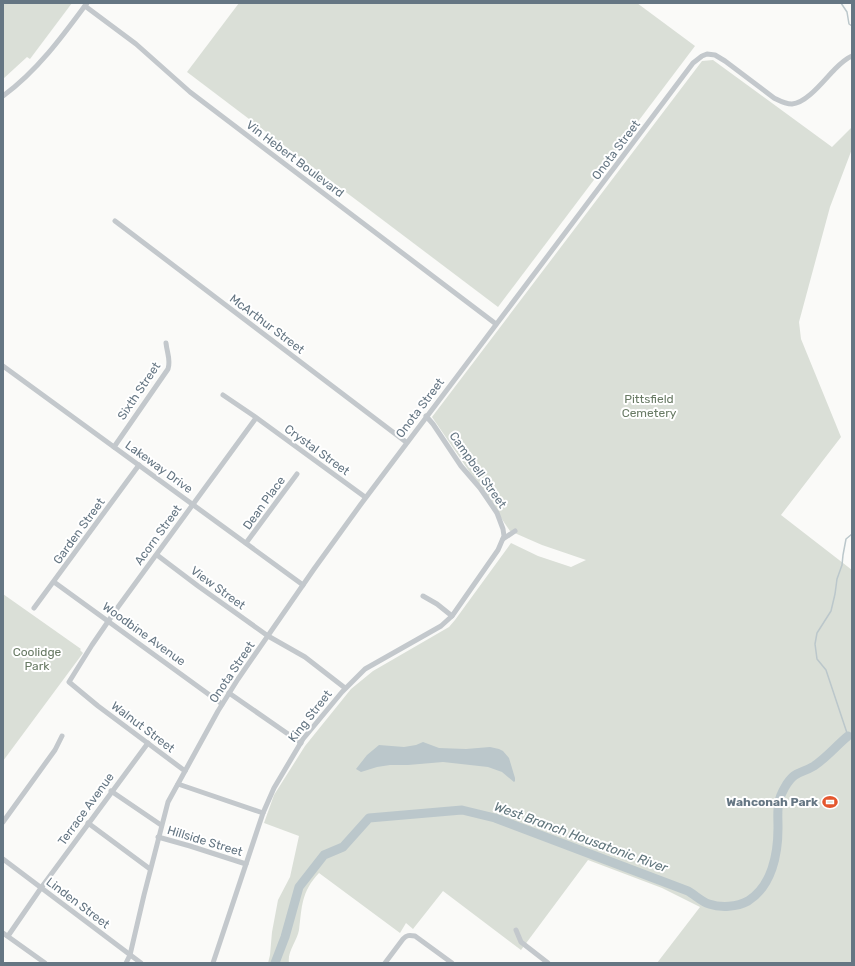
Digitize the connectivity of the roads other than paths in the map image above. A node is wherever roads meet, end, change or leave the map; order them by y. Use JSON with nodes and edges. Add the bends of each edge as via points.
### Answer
{"nodes":[{"id":1,"x":86,"y":5,"type":"edge"},
{"id":2,"x":852,"y":56,"type":"edge"},
{"id":3,"x":3,"y":96,"type":"edge"},
{"id":4,"x":115,"y":221,"type":"dead end"},
{"id":5,"x":496,"y":324,"type":"junction"},
{"id":6,"x":166,"y":343,"type":"dead end"},
{"id":7,"x":3,"y":366,"type":"edge"},
{"id":8,"x":223,"y":395,"type":"dead end"},
{"id":9,"x":426,"y":416,"type":"junction"},
{"id":10,"x":256,"y":418,"type":"junction"},
{"id":11,"x":406,"y":442,"type":"junction"},
{"id":12,"x":114,"y":446,"type":"junction"},
{"id":13,"x":139,"y":465,"type":"junction"},
{"id":14,"x":298,"y":474,"type":"dead end"},
{"id":15,"x":365,"y":497,"type":"junction"},
{"id":16,"x":193,"y":504,"type":"junction"},
{"id":17,"x":515,"y":531,"type":"dead end"},
{"id":18,"x":503,"y":539,"type":"junction"},
{"id":19,"x":246,"y":543,"type":"junction"},
{"id":20,"x":157,"y":555,"type":"junction"},
{"id":21,"x":54,"y":582,"type":"junction"},
{"id":22,"x":303,"y":585,"type":"junction"},
{"id":23,"x":423,"y":596,"type":"dead end"},
{"id":24,"x":34,"y":608,"type":"dead end"},
{"id":25,"x":452,"y":616,"type":"junction"},
{"id":26,"x":109,"y":621,"type":"junction"},
{"id":27,"x":268,"y":636,"type":"junction"},
{"id":28,"x":91,"y":646,"type":"joint"},
{"id":29,"x":345,"y":688,"type":"junction"},
{"id":30,"x":229,"y":693,"type":"junction"},
{"id":31,"x":222,"y":704,"type":"junction"},
{"id":32,"x":62,"y":736,"type":"dead end"},
{"id":33,"x":148,"y":742,"type":"junction"},
{"id":34,"x":301,"y":743,"type":"junction"},
{"id":35,"x":185,"y":771,"type":"junction"},
{"id":36,"x":178,"y":784,"type":"junction"},
{"id":37,"x":111,"y":791,"type":"junction"},
{"id":38,"x":263,"y":813,"type":"junction"},
{"id":39,"x":3,"y":822,"type":"edge"},
{"id":40,"x":88,"y":823,"type":"junction"},
{"id":41,"x":161,"y":825,"type":"junction"},
{"id":42,"x":158,"y":837,"type":"junction"},
{"id":43,"x":3,"y":859,"type":"edge"},
{"id":44,"x":246,"y":864,"type":"junction"},
{"id":45,"x":150,"y":869,"type":"junction"},
{"id":46,"x":42,"y":888,"type":"junction"},
{"id":47,"x":516,"y":930,"type":"dead end"},
{"id":48,"x":3,"y":933,"type":"edge"},
{"id":49,"x":8,"y":936,"type":"junction"},
{"id":50,"x":130,"y":955,"type":"junction"},
{"id":51,"x":45,"y":963,"type":"edge"},
{"id":52,"x":126,"y":963,"type":"edge"},
{"id":53,"x":141,"y":963,"type":"edge"},
{"id":54,"x":213,"y":963,"type":"edge"},
{"id":55,"x":385,"y":963,"type":"edge"},
{"id":56,"x":452,"y":963,"type":"edge"},
{"id":57,"x":548,"y":963,"type":"edge"}],
"edges":[{"from":1,"to":3,"type":"street","via":[[35,68]]},
{"from":1,"to":5,"type":"street","name":"Vin Hebert Boulevard","via":[[136,44],[190,92]]},
{"from":2,"to":5,"type":"street","name":"Onota Street","via":[[843,61],[810,95],[793,104],[774,98],[715,55],[707,54],[697,59]]},
{"from":4,"to":11,"type":"street","name":"McArthur Street"},
{"from":5,"to":9,"type":"street","name":"Onota Street"},
{"from":6,"to":12,"type":"street","name":"Sixth Street","via":[[170,359],[168,369]]},
{"from":7,"to":12,"type":"street","name":"Lakeway Drive"},
{"from":8,"to":10,"type":"street","name":"Crystal Street"},
{"from":9,"to":11,"type":"street","name":"Onota Street"},
{"from":9,"to":18,"type":"street","name":"Campbell Street","via":[[497,513],[503,529]]},
{"from":10,"to":15,"type":"street","name":"Crystal Street"},
{"from":10,"to":16,"type":"street","name":"Acorn Street"},
{"from":11,"to":15,"type":"street","name":"Onota Street"},
{"from":12,"to":13,"type":"street","name":"Lakeway Drive"},
{"from":13,"to":16,"type":"street","name":"Lakeway Drive"},
{"from":13,"to":21,"type":"street","name":"Garden Street"},
{"from":14,"to":19,"type":"street","name":"Dean Place"},
{"from":15,"to":22,"type":"street","name":"Onota Street"},
{"from":16,"to":19,"type":"street","name":"Lakeway Drive"},
{"from":16,"to":20,"type":"street","name":"Acorn Street"},
{"from":17,"to":18,"type":"street"},
{"from":18,"to":25,"type":"street","name":"King Street","via":[[481,577]]},
{"from":19,"to":22,"type":"street","name":"Lakeway Drive"},
{"from":20,"to":26,"type":"street","name":"Acorn Street"},
{"from":20,"to":27,"type":"street","name":"View Street"},
{"from":21,"to":24,"type":"street","name":"Garden Street"},
{"from":21,"to":26,"type":"street","name":"Woodbine Avenue"},
{"from":22,"to":27,"type":"street","name":"Onota Street"},
{"from":23,"to":25,"type":"street"},
{"from":25,"to":29,"type":"street","name":"King Street","via":[[442,626],[364,669]]},
{"from":26,"to":28,"type":"street","name":"Acorn Street"},
{"from":26,"to":31,"type":"street","name":"Woodbine Avenue"},
{"from":27,"to":29,"type":"street","name":"View Street","via":[[305,657]]},
{"from":27,"to":30,"type":"street","name":"Onota Street"},
{"from":28,"to":33,"type":"street","name":"Walnut Street","via":[[69,682]]},
{"from":29,"to":34,"type":"street","name":"King Street"},
{"from":30,"to":31,"type":"street","name":"Onota Street"},
{"from":30,"to":34,"type":"street"},
{"from":31,"to":35,"type":"street","name":"Onota Street"},
{"from":32,"to":39,"type":"street","via":[[55,750]]},
{"from":33,"to":35,"type":"street","name":"Walnut Street"},
{"from":33,"to":37,"type":"street","name":"Terrace Avenue"},
{"from":34,"to":38,"type":"street","name":"King Street","via":[[274,788]]},
{"from":35,"to":36,"type":"street","name":"Onota Street"},
{"from":36,"to":38,"type":"street"},
{"from":36,"to":41,"type":"street","name":"Onota Street","via":[[168,802]]},
{"from":37,"to":40,"type":"street","name":"Terrace Avenue"},
{"from":37,"to":41,"type":"street"},
{"from":38,"to":44,"type":"street","name":"King Street"},
{"from":40,"to":45,"type":"street"},
{"from":40,"to":46,"type":"street","name":"Terrace Avenue"},
{"from":41,"to":42,"type":"street","name":"Onota Street"},
{"from":42,"to":44,"type":"street","name":"Hillside Street"},
{"from":42,"to":45,"type":"street","name":"Onota Street"},
{"from":43,"to":46,"type":"street","name":"Linden Street"},
{"from":44,"to":54,"type":"street","name":"King Street"},
{"from":45,"to":50,"type":"street","name":"Onota Street"},
{"from":46,"to":49,"type":"street","name":"Terrace Avenue"},
{"from":46,"to":50,"type":"street","name":"Linden Street"},
{"from":47,"to":57,"type":"street","via":[[521,942]]},
{"from":48,"to":49,"type":"street"},
{"from":49,"to":51,"type":"street"},
{"from":50,"to":52,"type":"street","name":"Onota Street"},
{"from":50,"to":53,"type":"street","name":"Linden Street"},
{"from":55,"to":56,"type":"street","via":[[406,936],[410,935]]}]}
